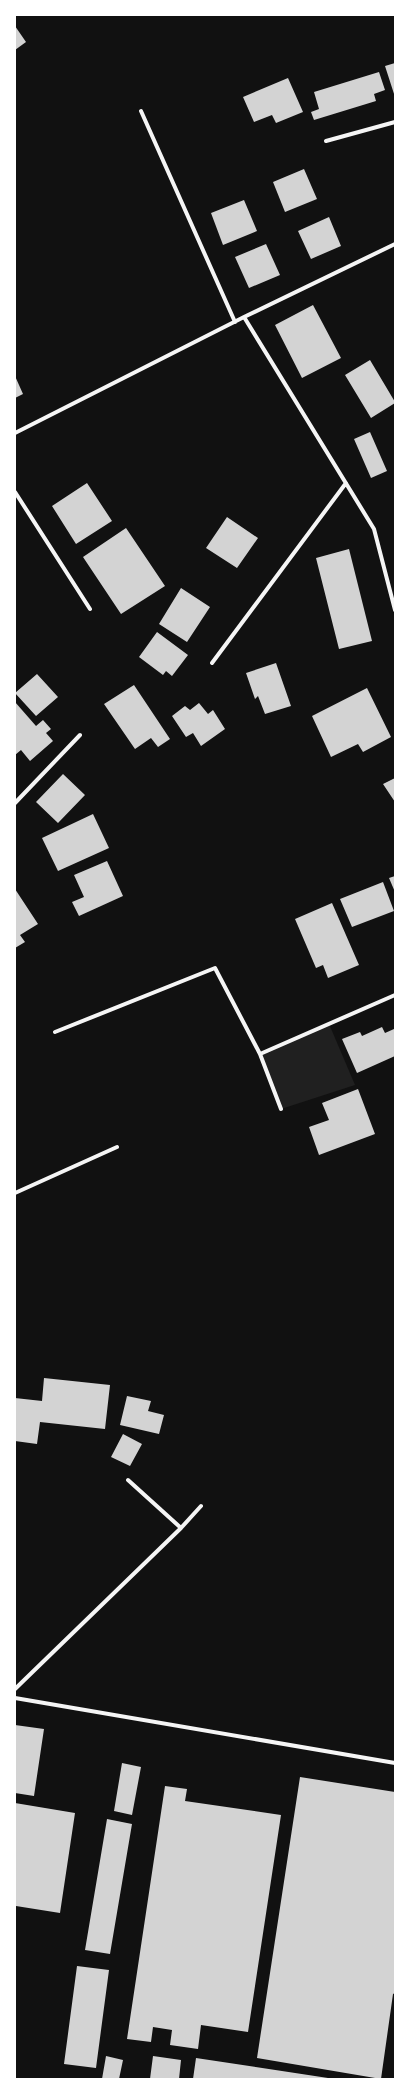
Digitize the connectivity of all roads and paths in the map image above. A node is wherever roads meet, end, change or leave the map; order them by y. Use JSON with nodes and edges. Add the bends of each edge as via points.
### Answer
{"nodes":[{"id":1,"x":141,"y":110,"type":"dead end"},
{"id":2,"x":395,"y":122,"type":"edge"},
{"id":3,"x":326,"y":141,"type":"dead end"},
{"id":4,"x":395,"y":244,"type":"edge"},
{"id":5,"x":244,"y":317,"type":"junction"},
{"id":6,"x":235,"y":322,"type":"junction"},
{"id":7,"x":15,"y":433,"type":"edge"},
{"id":8,"x":346,"y":483,"type":"junction"},
{"id":9,"x":15,"y":492,"type":"edge"},
{"id":10,"x":90,"y":609,"type":"dead end"},
{"id":11,"x":395,"y":610,"type":"edge"},
{"id":12,"x":212,"y":663,"type":"dead end"},
{"id":13,"x":80,"y":735,"type":"dead end"},
{"id":14,"x":15,"y":803,"type":"edge"},
{"id":15,"x":395,"y":994,"type":"edge"},
{"id":16,"x":56,"y":1032,"type":"dead end"},
{"id":17,"x":260,"y":1054,"type":"junction"},
{"id":18,"x":281,"y":1109,"type":"dead end"},
{"id":19,"x":117,"y":1147,"type":"dead end"},
{"id":20,"x":15,"y":1193,"type":"edge"},
{"id":21,"x":128,"y":1480,"type":"dead end"},
{"id":22,"x":201,"y":1506,"type":"dead end"},
{"id":23,"x":181,"y":1528,"type":"junction"},
{"id":24,"x":15,"y":1689,"type":"edge"},
{"id":25,"x":15,"y":1698,"type":"edge"},
{"id":26,"x":395,"y":1763,"type":"edge"}],
"edges":[{"from":1,"to":6,"type":"street"},
{"from":2,"to":3,"type":"street"},
{"from":4,"to":5,"type":"street"},
{"from":5,"to":6,"type":"street"},
{"from":5,"to":8,"type":"street"},
{"from":6,"to":7,"type":"street"},
{"from":8,"to":11,"type":"street","via":[[374,529]]},
{"from":8,"to":12,"type":"street"},
{"from":9,"to":10,"type":"street"},
{"from":13,"to":14,"type":"street"},
{"from":15,"to":17,"type":"street"},
{"from":16,"to":17,"type":"street","via":[[215,968]]},
{"from":17,"to":18,"type":"street"},
{"from":19,"to":20,"type":"street"},
{"from":21,"to":23,"type":"street"},
{"from":22,"to":23,"type":"street"},
{"from":23,"to":24,"type":"street"},
{"from":25,"to":26,"type":"street"}]}
